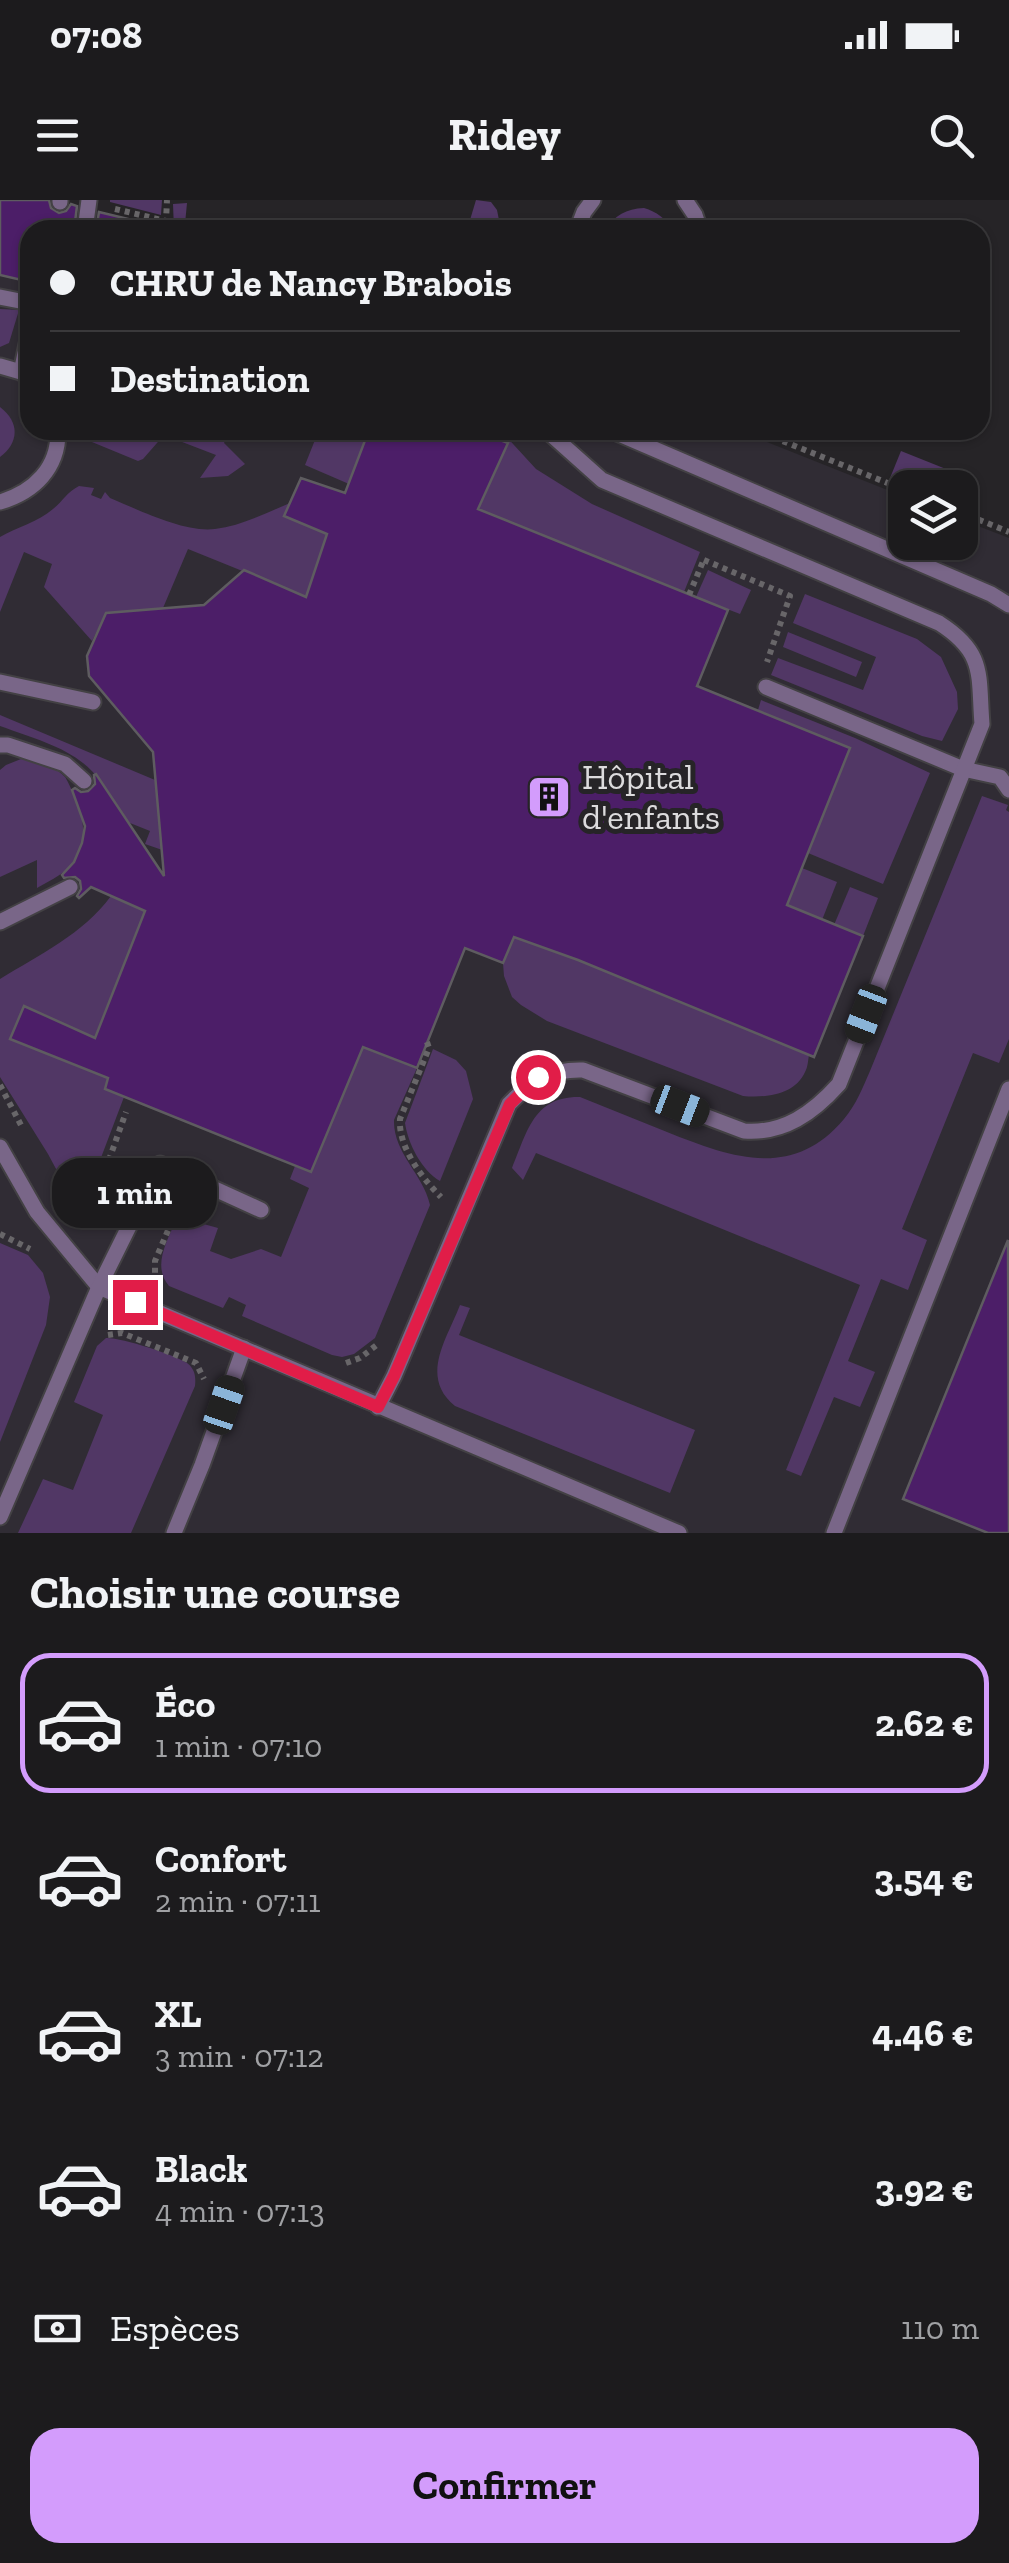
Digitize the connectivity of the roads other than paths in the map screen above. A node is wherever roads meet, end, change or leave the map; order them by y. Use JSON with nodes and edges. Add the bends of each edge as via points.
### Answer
{"nodes":[{"id":1,"x":57,"y":440,"type":"edge"},
{"id":2,"x":557,"y":440,"type":"edge"},
{"id":3,"x":633,"y":440,"type":"edge"},
{"id":4,"x":0,"y":502,"type":"edge"},
{"id":5,"x":1009,"y":606,"type":"edge"},
{"id":6,"x":765,"y":678,"type":"road end"},
{"id":7,"x":0,"y":682,"type":"edge"},
{"id":8,"x":93,"y":702,"type":"dead end"},
{"id":9,"x":0,"y":745,"type":"edge"},
{"id":10,"x":962,"y":769,"type":"junction"},
{"id":11,"x":84,"y":781,"type":"dead end"},
{"id":12,"x":1009,"y":790,"type":"edge"},
{"id":13,"x":70,"y":887,"type":"dead end"},
{"id":14,"x":0,"y":922,"type":"edge"},
{"id":15,"x":1009,"y":1089,"type":"edge"},
{"id":16,"x":0,"y":1147,"type":"edge"},
{"id":17,"x":261,"y":1210,"type":"dead end"},
{"id":18,"x":99,"y":1287,"type":"junction"},
{"id":19,"x":244,"y":1348,"type":"junction"},
{"id":20,"x":378,"y":1407,"type":"junction"},
{"id":21,"x":0,"y":1517,"type":"edge"},
{"id":22,"x":174,"y":1533,"type":"edge"},
{"id":23,"x":679,"y":1533,"type":"edge"},
{"id":24,"x":834,"y":1533,"type":"edge"}],
"edges":[{"from":1,"to":4,"type":"lane","via":[[56,454],[35,486]]},
{"from":2,"to":10,"type":"lane","via":[[602,480],[959,636],[978,670],[982,724]]},
{"from":3,"to":5,"type":"lane"},
{"from":6,"to":10,"type":"lane"},
{"from":7,"to":8,"type":"lane"},
{"from":9,"to":11,"type":"lane","via":[[66,764]]},
{"from":10,"to":12,"type":"lane","via":[[1000,777]]},
{"from":10,"to":20,"type":"lane","via":[[839,1084],[801,1118],[762,1132],[583,1070],[538,1077],[510,1104]]},
{"from":13,"to":14,"type":"lane"},
{"from":15,"to":24,"type":"lane"},
{"from":16,"to":18,"type":"lane","via":[[37,1212]]},
{"from":17,"to":18,"type":"lane","via":[[160,1164]]},
{"from":18,"to":19,"type":"lane"},
{"from":18,"to":21,"type":"lane"},
{"from":19,"to":20,"type":"lane"},
{"from":19,"to":22,"type":"lane"},
{"from":20,"to":23,"type":"lane"}]}
